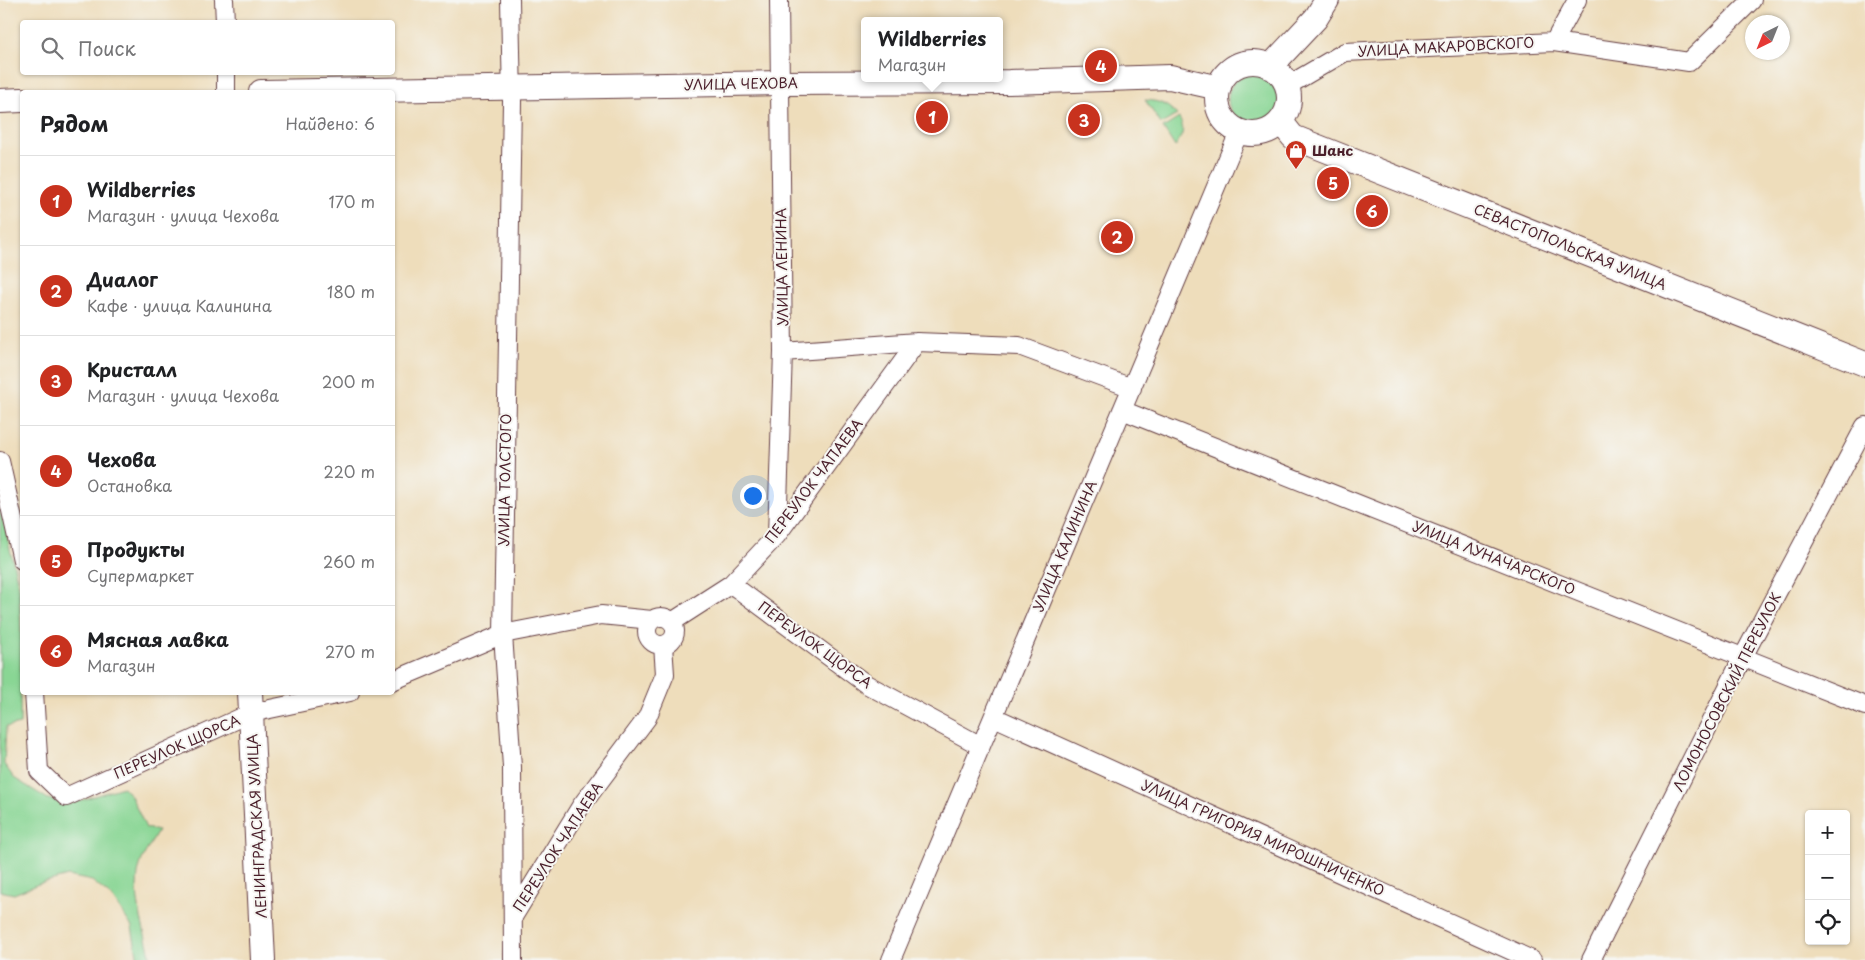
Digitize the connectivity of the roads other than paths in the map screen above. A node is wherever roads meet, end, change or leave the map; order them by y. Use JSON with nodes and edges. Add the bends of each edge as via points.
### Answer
{"nodes":[{"id":1,"x":224,"y":0,"type":"edge"},
{"id":2,"x":510,"y":0,"type":"edge"},
{"id":3,"x":779,"y":0,"type":"edge"},
{"id":4,"x":1327,"y":0,"type":"edge"},
{"id":5,"x":1577,"y":0,"type":"edge"},
{"id":6,"x":1752,"y":0,"type":"edge"},
{"id":7,"x":224,"y":20,"type":"edge"},
{"id":8,"x":1554,"y":42,"type":"junction"},
{"id":9,"x":1270,"y":66,"type":"junction"},
{"id":10,"x":226,"y":75,"type":"edge"},
{"id":11,"x":780,"y":83,"type":"junction"},
{"id":12,"x":1287,"y":86,"type":"junction"},
{"id":13,"x":1219,"y":88,"type":"junction"},
{"id":14,"x":512,"y":89,"type":"junction"},
{"id":15,"x":226,"y":90,"type":"edge"},
{"id":16,"x":395,"y":90,"type":"edge"},
{"id":17,"x":20,"y":100,"type":"edge"},
{"id":18,"x":0,"y":101,"type":"edge"},
{"id":19,"x":1281,"y":122,"type":"junction"},
{"id":20,"x":1239,"y":132,"type":"junction"},
{"id":21,"x":916,"y":342,"type":"junction"},
{"id":22,"x":783,"y":352,"type":"junction"},
{"id":23,"x":1865,"y":364,"type":"edge"},
{"id":24,"x":1132,"y":388,"type":"junction"},
{"id":25,"x":1122,"y":410,"type":"junction"},
{"id":26,"x":1865,"y":426,"type":"edge"},
{"id":27,"x":0,"y":462,"type":"edge"},
{"id":28,"x":777,"y":535,"type":"junction"},
{"id":29,"x":20,"y":551,"type":"edge"},
{"id":30,"x":731,"y":584,"type":"junction"},
{"id":31,"x":652,"y":620,"type":"junction"},
{"id":32,"x":672,"y":622,"type":"junction"},
{"id":33,"x":503,"y":634,"type":"junction"},
{"id":34,"x":663,"y":645,"type":"junction"},
{"id":35,"x":1743,"y":657,"type":"junction"},
{"id":36,"x":395,"y":680,"type":"edge"},
{"id":37,"x":34,"y":695,"type":"edge"},
{"id":38,"x":323,"y":695,"type":"edge"},
{"id":39,"x":251,"y":703,"type":"edge"},
{"id":40,"x":1865,"y":706,"type":"edge"},
{"id":41,"x":994,"y":717,"type":"junction"},
{"id":42,"x":982,"y":746,"type":"junction"},
{"id":43,"x":513,"y":917,"type":"junction"},
{"id":44,"x":263,"y":960,"type":"edge"},
{"id":45,"x":513,"y":960,"type":"edge"},
{"id":46,"x":892,"y":960,"type":"edge"},
{"id":47,"x":1532,"y":960,"type":"edge"},
{"id":48,"x":1591,"y":960,"type":"edge"}],
"edges":[{"from":1,"to":7,"type":"street"},
{"from":2,"to":14,"type":"street","name":"УЛИЦА ТОЛСТОГО"},
{"from":3,"to":11,"type":"street","name":"УЛИЦА ЛЕНИНА"},
{"from":4,"to":9,"type":"main road","via":[[1316,18]]},
{"from":5,"to":8,"type":"street","name":"УЛИЦА МАКАРОВСКОГО"},
{"from":6,"to":8,"type":"street","name":"УЛИЦА МАКАРОВСКОГО","via":[[1689,62]]},
{"from":8,"to":12,"type":"street","name":"УЛИЦА МАКАРОВСКОГО","via":[[1345,52]]},
{"from":9,"to":12,"type":"main road"},
{"from":9,"to":13,"type":"main road","via":[[1247,63],[1235,67],[1224,77]]},
{"from":10,"to":15,"type":"street"},
{"from":11,"to":13,"type":"main road","name":"УЛИЦА ЧЕХОВА","via":[[1009,82],[1170,77]]},
{"from":11,"to":14,"type":"main road","name":"УЛИЦА ЧЕХОВА"},
{"from":11,"to":22,"type":"street","name":"УЛИЦА ЛЕНИНА"},
{"from":12,"to":19,"type":"main road","via":[[1288,108]]},
{"from":13,"to":20,"type":"main road","via":[[1219,109],[1224,120]]},
{"from":14,"to":16,"type":"main road","name":"УЛИЦА ЧЕХОВА"},
{"from":14,"to":33,"type":"street","name":"УЛИЦА ТОЛСТОГО"},
{"from":17,"to":18,"type":"main road"},
{"from":19,"to":20,"type":"main road","via":[[1270,131],[1252,135]]},
{"from":19,"to":23,"type":"main road","name":"СЕВАСТОПОЛЬСКАЯ УЛИЦА","via":[[1292,137]]},
{"from":20,"to":24,"type":"street","name":"УЛИЦА КАЛИНИНА"},
{"from":21,"to":22,"type":"street"},
{"from":21,"to":24,"type":"street","via":[[1018,346]]},
{"from":21,"to":28,"type":"street","name":"ПЕРЕУЛОК ЧАПАЕВА"},
{"from":22,"to":28,"type":"street","name":"УЛИЦА ЛЕНИНА"},
{"from":24,"to":25,"type":"street","name":"УЛИЦА КАЛИНИНА"},
{"from":25,"to":35,"type":"street","name":"УЛИЦА ЛУНАЧАРСКОГО"},
{"from":25,"to":41,"type":"street","name":"УЛИЦА КАЛИНИНА"},
{"from":26,"to":35,"type":"street","name":"ЛОМОНОСОВСКИЙ ПЕРЕУЛОК"},
{"from":27,"to":29,"type":"street"},
{"from":28,"to":30,"type":"street","name":"ПЕРЕУЛОК ЧАПАЕВА"},
{"from":30,"to":32,"type":"street","name":"ПЕРЕУЛОК ЧАПАЕВА"},
{"from":30,"to":42,"type":"street","name":"ПЕРЕУЛОК ЩОРСА","via":[[866,684]]},
{"from":31,"to":32,"type":"street","via":[[665,617]]},
{"from":31,"to":33,"type":"street","via":[[601,616]]},
{"from":31,"to":34,"type":"street","via":[[647,627],[648,636],[654,643]]},
{"from":32,"to":34,"type":"street","via":[[674,636]]},
{"from":33,"to":36,"type":"street"},
{"from":33,"to":43,"type":"street","name":"УЛИЦА ТОЛСТОГО","via":[[512,767]]},
{"from":34,"to":43,"type":"street","name":"ПЕРЕУЛОК ЧАПАЕВА","via":[[665,674],[648,718],[580,806]]},
{"from":35,"to":40,"type":"street","name":"УЛИЦА ЛУНАЧАРСКОГО"},
{"from":35,"to":48,"type":"street","name":"ЛОМОНОСОВСКИЙ ПЕРЕУЛОК"},
{"from":37,"to":39,"type":"street","name":"ПЕРЕУЛОК ЩОРСА","via":[[39,771],[66,797]]},
{"from":38,"to":39,"type":"street","name":"ПЕРЕУЛОК ЩОРСА"},
{"from":39,"to":44,"type":"main road","name":"ЛЕНИНГРАДСКАЯ УЛИЦА"},
{"from":41,"to":42,"type":"street","name":"УЛИЦА КАЛИНИНА"},
{"from":41,"to":47,"type":"street","name":"УЛИЦА ГРИГОРИЯ МИРОШНИЧЕНКО"},
{"from":42,"to":46,"type":"street","name":"УЛИЦА КАЛИНИНА"},
{"from":43,"to":45,"type":"street","name":"УЛИЦА ТОЛСТОГО"}]}
